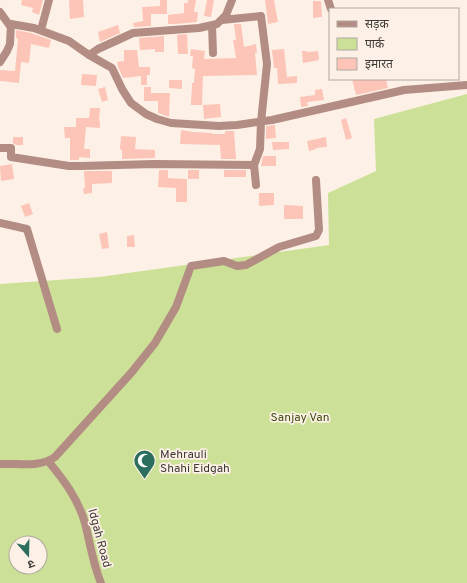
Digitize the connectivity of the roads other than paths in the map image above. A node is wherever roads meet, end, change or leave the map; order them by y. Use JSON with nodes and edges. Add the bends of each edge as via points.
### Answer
{"nodes":[{"id":1,"x":49,"y":0,"type":"edge"},
{"id":2,"x":232,"y":0,"type":"edge"},
{"id":3,"x":0,"y":12,"type":"edge"},
{"id":4,"x":222,"y":20,"type":"junction"},
{"id":5,"x":10,"y":26,"type":"junction"},
{"id":6,"x":212,"y":26,"type":"junction"},
{"id":7,"x":41,"y":30,"type":"junction"},
{"id":8,"x":213,"y":53,"type":"dead end"},
{"id":9,"x":89,"y":55,"type":"junction"},
{"id":10,"x":0,"y":62,"type":"edge"},
{"id":11,"x":467,"y":85,"type":"edge"},
{"id":12,"x":261,"y":122,"type":"junction"},
{"id":13,"x":0,"y":148,"type":"edge"},
{"id":14,"x":254,"y":165,"type":"junction"},
{"id":15,"x":316,"y":180,"type":"dead end"},
{"id":16,"x":256,"y":185,"type":"dead end"},
{"id":17,"x":0,"y":223,"type":"edge"},
{"id":18,"x":57,"y":330,"type":"dead end"},
{"id":19,"x":48,"y":461,"type":"junction"},
{"id":20,"x":0,"y":464,"type":"edge"},
{"id":21,"x":101,"y":583,"type":"edge"}],
"edges":[{"from":1,"to":7,"type":"street"},
{"from":2,"to":4,"type":"street"},
{"from":3,"to":5,"type":"street"},
{"from":4,"to":6,"type":"street"},
{"from":4,"to":12,"type":"street","via":[[262,16],[266,64]]},
{"from":5,"to":7,"type":"street","via":[[13,23]]},
{"from":5,"to":10,"type":"street","via":[[10,44]]},
{"from":6,"to":8,"type":"street"},
{"from":6,"to":9,"type":"street","via":[[133,33]]},
{"from":7,"to":9,"type":"street","via":[[68,41]]},
{"from":9,"to":12,"type":"street","via":[[112,68],[131,103],[157,119],[171,123],[220,126]]},
{"from":11,"to":12,"type":"street","via":[[404,90]]},
{"from":12,"to":14,"type":"street","via":[[260,149]]},
{"from":13,"to":14,"type":"street","via":[[11,148],[11,157],[69,166]]},
{"from":14,"to":16,"type":"street"},
{"from":15,"to":19,"type":"street","via":[[316,236],[279,247],[246,265],[238,266],[224,261],[191,266],[176,306],[155,343],[55,457]]},
{"from":17,"to":18,"type":"street","via":[[27,229]]},
{"from":19,"to":20,"type":"street","via":[[39,464]]},
{"from":19,"to":21,"type":"street","name":"Idgah Road","via":[[68,485],[80,508]]}]}
